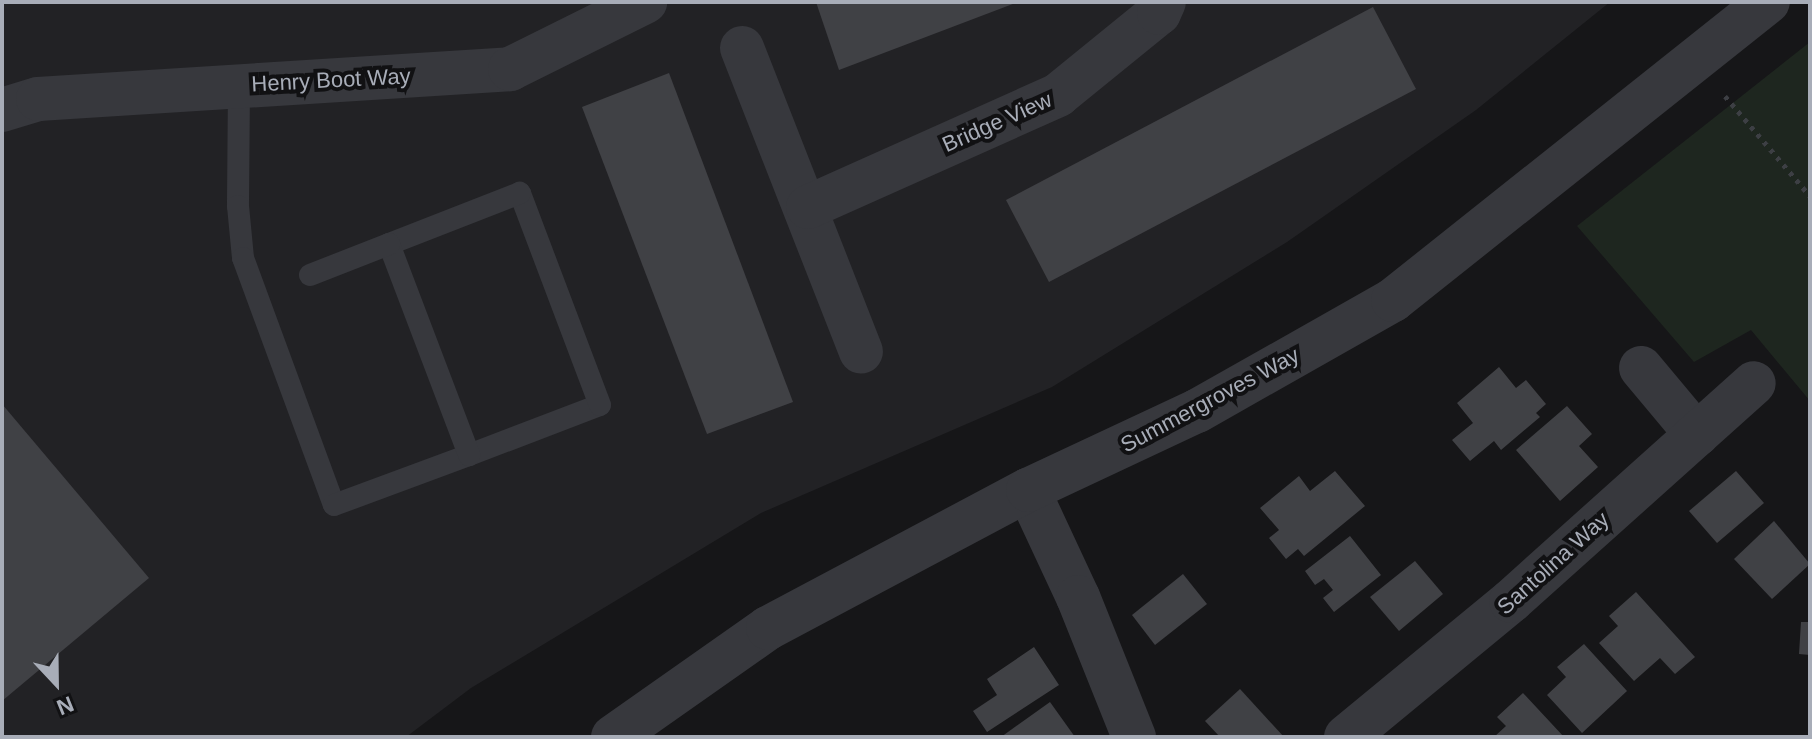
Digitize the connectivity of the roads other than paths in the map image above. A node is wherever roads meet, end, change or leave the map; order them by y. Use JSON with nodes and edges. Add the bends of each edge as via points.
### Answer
{"nodes":[{"id":1,"x":1164,"y":2,"type":"edge"},
{"id":2,"x":1768,"y":2,"type":"edge"},
{"id":3,"x":620,"y":8,"type":"edge"},
{"id":4,"x":742,"y":48,"type":"dead end"},
{"id":5,"x":239,"y":86,"type":"junction"},
{"id":6,"x":2,"y":110,"type":"edge"},
{"id":7,"x":808,"y":207,"type":"junction"},
{"id":8,"x":389,"y":244,"type":"junction"},
{"id":9,"x":310,"y":275,"type":"dead end"},
{"id":10,"x":861,"y":351,"type":"dead end"},
{"id":11,"x":1641,"y":368,"type":"dead end"},
{"id":12,"x":1754,"y":383,"type":"dead end"},
{"id":13,"x":1697,"y":435,"type":"junction"},
{"id":14,"x":469,"y":455,"type":"junction"},
{"id":15,"x":1028,"y":490,"type":"junction"},
{"id":16,"x":613,"y":737,"type":"edge"},
{"id":17,"x":1134,"y":737,"type":"edge"},
{"id":18,"x":1346,"y":737,"type":"edge"}],
"edges":[{"from":1,"to":7,"type":"street","name":"Bridge View","via":[[1159,13],[1058,95]]},
{"from":2,"to":15,"type":"street","name":"Summergroves Way","via":[[1393,300],[1197,411]]},
{"from":3,"to":5,"type":"street","name":"Henry Boot Way","via":[[510,69]]},
{"from":4,"to":7,"type":"street"},
{"from":5,"to":6,"type":"street","name":"Henry Boot Way","via":[[38,99]]},
{"from":5,"to":14,"type":"lane","via":[[243,258],[334,505]]},
{"from":7,"to":10,"type":"street"},
{"from":8,"to":9,"type":"lane"},
{"from":8,"to":14,"type":"lane"},
{"from":8,"to":14,"type":"lane","via":[[520,193],[600,405]]},
{"from":11,"to":13,"type":"street"},
{"from":12,"to":13,"type":"street","name":"Santolina Way"},
{"from":13,"to":18,"type":"street","name":"Santolina Way","via":[[1511,601]]},
{"from":15,"to":16,"type":"street","name":"Summergroves Way","via":[[768,628]]},
{"from":15,"to":17,"type":"street"}]}
